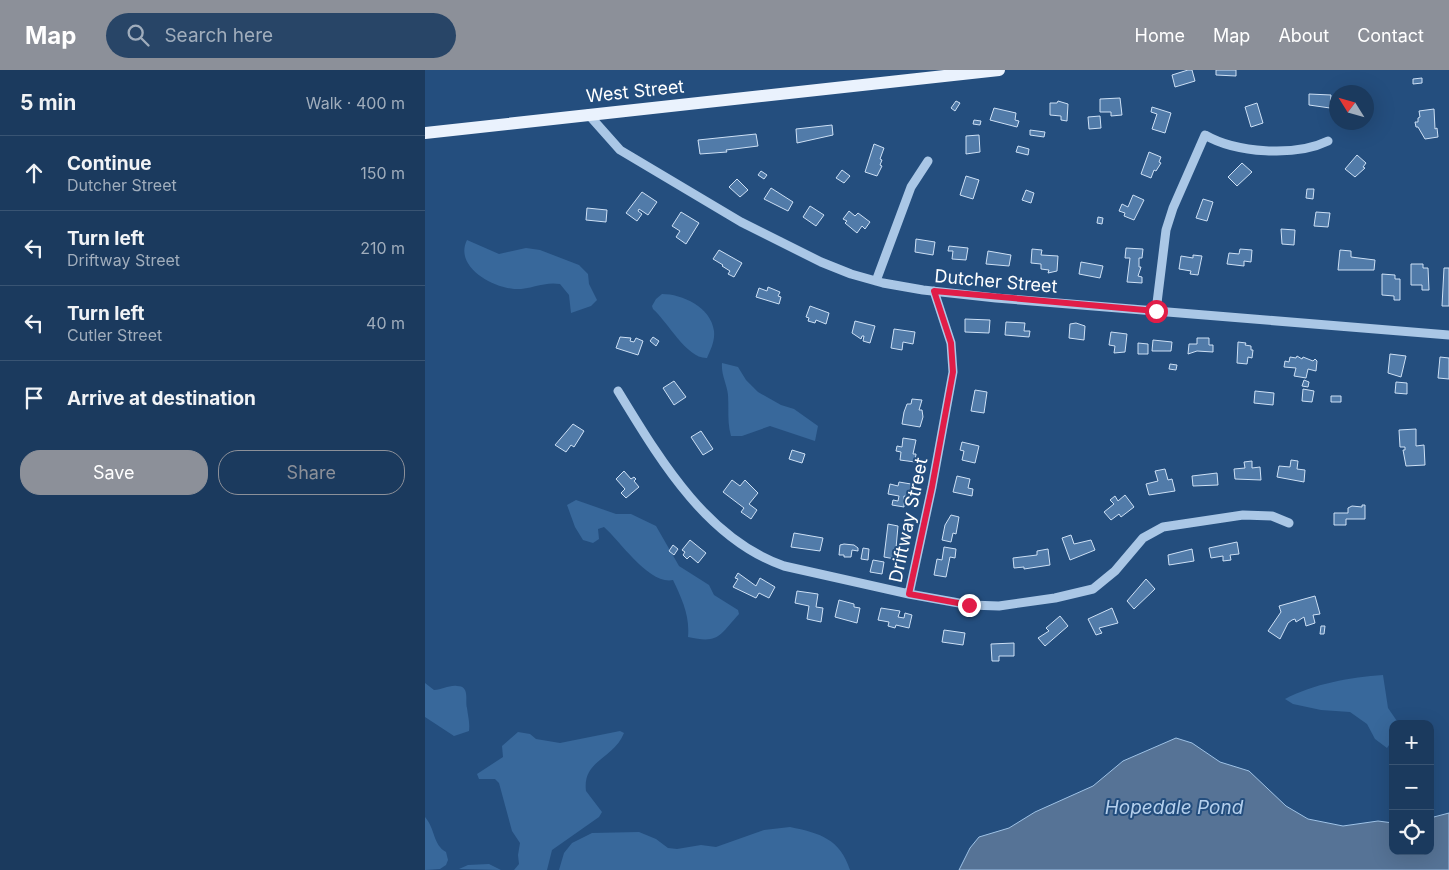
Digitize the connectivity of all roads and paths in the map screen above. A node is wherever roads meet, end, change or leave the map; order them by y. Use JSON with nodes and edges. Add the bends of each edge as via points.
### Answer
{"nodes":[{"id":1,"x":999,"y":70,"type":"edge"},
{"id":2,"x":588,"y":114,"type":"junction"},
{"id":3,"x":425,"y":133,"type":"edge"},
{"id":4,"x":1327,"y":140,"type":"dead end"},
{"id":5,"x":928,"y":161,"type":"dead end"},
{"id":6,"x":876,"y":281,"type":"junction"},
{"id":7,"x":934,"y":291,"type":"junction"},
{"id":8,"x":1156,"y":311,"type":"junction"},
{"id":9,"x":1449,"y":336,"type":"edge"},
{"id":10,"x":618,"y":391,"type":"dead end"},
{"id":11,"x":1289,"y":524,"type":"dead end"},
{"id":12,"x":909,"y":594,"type":"junction"}],
"edges":[{"from":1,"to":2,"type":"main road","name":"West Street"},
{"from":2,"to":3,"type":"main road","name":"West Street"},
{"from":2,"to":6,"type":"street","name":"Dutcher Street","via":[[620,150],[741,222],[821,262]]},
{"from":4,"to":8,"type":"street","via":[[1308,149],[1292,151],[1226,145],[1205,135],[1166,230]]},
{"from":5,"to":6,"type":"street","via":[[911,187]]},
{"from":6,"to":7,"type":"street","name":"Dutcher Street"},
{"from":7,"to":8,"type":"street","name":"Dutcher Street"},
{"from":7,"to":12,"type":"street","name":"Driftway Street","via":[[951,343],[953,372],[929,506]]},
{"from":8,"to":9,"type":"street","name":"Dutcher Street"},
{"from":10,"to":12,"type":"street","name":"Driftway Street","via":[[639,427],[682,486],[741,546],[785,566]]},
{"from":11,"to":12,"type":"street","via":[[1273,516],[1243,515],[1163,527],[1143,538],[1115,571],[1093,588],[1055,598],[999,606],[969,605]]}]}
